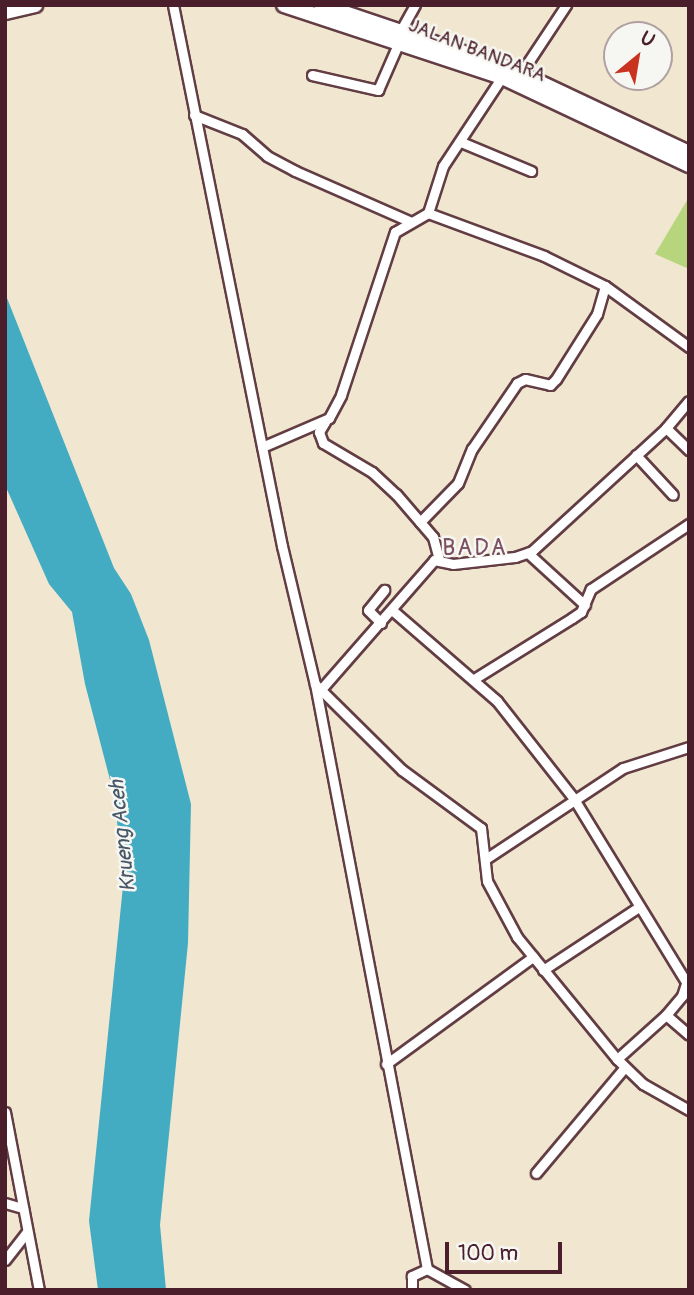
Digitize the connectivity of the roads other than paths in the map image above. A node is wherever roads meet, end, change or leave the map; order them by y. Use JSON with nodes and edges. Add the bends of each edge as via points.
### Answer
{"nodes":[{"id":1,"x":35,"y":5,"type":"edge"},
{"id":2,"x":173,"y":5,"type":"edge"},
{"id":3,"x":321,"y":5,"type":"edge"},
{"id":4,"x":415,"y":5,"type":"edge"},
{"id":5,"x":566,"y":5,"type":"edge"},
{"id":6,"x":290,"y":6,"type":"edge"},
{"id":7,"x":5,"y":12,"type":"edge"},
{"id":8,"x":400,"y":36,"type":"junction"},
{"id":9,"x":521,"y":73,"type":"junction"},
{"id":10,"x":312,"y":75,"type":"dead end"},
{"id":11,"x":502,"y":77,"type":"junction"},
{"id":12,"x":194,"y":115,"type":"junction"},
{"id":13,"x":461,"y":142,"type":"junction"},
{"id":14,"x":689,"y":153,"type":"edge"},
{"id":15,"x":689,"y":165,"type":"edge"},
{"id":16,"x":531,"y":171,"type":"dead end"},
{"id":17,"x":428,"y":213,"type":"junction"},
{"id":18,"x":409,"y":221,"type":"junction"},
{"id":19,"x":606,"y":286,"type":"junction"},
{"id":20,"x":689,"y":347,"type":"edge"},
{"id":21,"x":688,"y":404,"type":"edge"},
{"id":22,"x":325,"y":422,"type":"junction"},
{"id":23,"x":666,"y":428,"type":"junction"},
{"id":24,"x":262,"y":447,"type":"junction"},
{"id":25,"x":689,"y":450,"type":"edge"},
{"id":26,"x":636,"y":455,"type":"junction"},
{"id":27,"x":673,"y":495,"type":"dead end"},
{"id":28,"x":421,"y":522,"type":"junction"},
{"id":29,"x":689,"y":524,"type":"edge"},
{"id":30,"x":527,"y":553,"type":"junction"},
{"id":31,"x":439,"y":559,"type":"junction"},
{"id":32,"x":384,"y":590,"type":"dead end"},
{"id":33,"x":585,"y":605,"type":"junction"},
{"id":34,"x":392,"y":610,"type":"junction"},
{"id":35,"x":380,"y":623,"type":"junction"},
{"id":36,"x":474,"y":679,"type":"junction"},
{"id":37,"x":319,"y":685,"type":"junction"},
{"id":38,"x":689,"y":747,"type":"edge"},
{"id":39,"x":574,"y":799,"type":"junction"},
{"id":40,"x":487,"y":858,"type":"junction"},
{"id":41,"x":639,"y":907,"type":"junction"},
{"id":42,"x":533,"y":957,"type":"junction"},
{"id":43,"x":543,"y":970,"type":"junction"},
{"id":44,"x":687,"y":979,"type":"edge"},
{"id":45,"x":666,"y":1015,"type":"junction"},
{"id":46,"x":689,"y":1035,"type":"edge"},
{"id":47,"x":617,"y":1059,"type":"junction"},
{"id":48,"x":386,"y":1063,"type":"junction"},
{"id":49,"x":625,"y":1067,"type":"junction"},
{"id":50,"x":689,"y":1110,"type":"edge"},
{"id":51,"x":5,"y":1112,"type":"edge"},
{"id":52,"x":536,"y":1173,"type":"dead end"},
{"id":53,"x":5,"y":1203,"type":"edge"},
{"id":54,"x":23,"y":1208,"type":"junction"},
{"id":55,"x":27,"y":1233,"type":"junction"},
{"id":56,"x":5,"y":1260,"type":"edge"},
{"id":57,"x":426,"y":1269,"type":"junction"},
{"id":58,"x":39,"y":1290,"type":"edge"},
{"id":59,"x":412,"y":1290,"type":"edge"},
{"id":60,"x":465,"y":1290,"type":"edge"}],
"edges":[{"from":1,"to":7,"type":"highway"},
{"from":2,"to":12,"type":"street"},
{"from":3,"to":8,"type":"highway","name":"JALAN BANDARA"},
{"from":4,"to":8,"type":"street"},
{"from":5,"to":9,"type":"street"},
{"from":6,"to":8,"type":"highway","name":"JALAN BANDARA"},
{"from":8,"to":9,"type":"highway","name":"JALAN BANDARA"},
{"from":8,"to":10,"type":"street","via":[[378,90]]},
{"from":8,"to":11,"type":"highway","name":"JALAN BANDARA"},
{"from":9,"to":14,"type":"highway","name":"JALAN BANDARA"},
{"from":11,"to":13,"type":"street"},
{"from":11,"to":15,"type":"highway","name":"JALAN BANDARA"},
{"from":12,"to":18,"type":"street","via":[[242,134],[267,156],[307,177]]},
{"from":12,"to":24,"type":"street"},
{"from":13,"to":16,"type":"street"},
{"from":13,"to":17,"type":"street","via":[[443,166]]},
{"from":17,"to":18,"type":"street"},
{"from":17,"to":19,"type":"street","via":[[544,256]]},
{"from":18,"to":22,"type":"street","via":[[395,232],[341,395]]},
{"from":19,"to":20,"type":"street"},
{"from":19,"to":28,"type":"street","via":[[597,314],[556,379],[550,385],[526,379],[517,383],[472,449],[458,482]]},
{"from":21,"to":23,"type":"street"},
{"from":22,"to":24,"type":"street"},
{"from":22,"to":28,"type":"street","via":[[319,432],[323,443],[372,472]]},
{"from":23,"to":25,"type":"street"},
{"from":23,"to":26,"type":"street"},
{"from":24,"to":37,"type":"street","via":[[303,648]]},
{"from":26,"to":27,"type":"street"},
{"from":26,"to":30,"type":"street"},
{"from":28,"to":31,"type":"street","via":[[438,546]]},
{"from":29,"to":33,"type":"street","via":[[591,589]]},
{"from":30,"to":31,"type":"street","via":[[453,564]]},
{"from":30,"to":33,"type":"street"},
{"from":31,"to":34,"type":"street"},
{"from":32,"to":35,"type":"street","via":[[368,609]]},
{"from":33,"to":36,"type":"street","via":[[572,618]]},
{"from":34,"to":35,"type":"street"},
{"from":34,"to":36,"type":"street"},
{"from":35,"to":37,"type":"street"},
{"from":36,"to":39,"type":"street"},
{"from":37,"to":40,"type":"street","via":[[402,770],[481,828]]},
{"from":37,"to":48,"type":"street"},
{"from":38,"to":39,"type":"street","via":[[623,768]]},
{"from":39,"to":40,"type":"street"},
{"from":39,"to":41,"type":"street"},
{"from":40,"to":42,"type":"street","via":[[487,881]]},
{"from":41,"to":43,"type":"street"},
{"from":41,"to":44,"type":"street"},
{"from":42,"to":43,"type":"street"},
{"from":42,"to":48,"type":"street"},
{"from":43,"to":47,"type":"street"},
{"from":44,"to":45,"type":"street","via":[[682,996]]},
{"from":45,"to":46,"type":"street"},
{"from":45,"to":47,"type":"street"},
{"from":47,"to":49,"type":"street"},
{"from":48,"to":57,"type":"street"},
{"from":49,"to":50,"type":"street","via":[[643,1084]]},
{"from":49,"to":52,"type":"street"},
{"from":51,"to":54,"type":"street"},
{"from":53,"to":54,"type":"street"},
{"from":54,"to":55,"type":"street"},
{"from":55,"to":56,"type":"street"},
{"from":55,"to":58,"type":"street"},
{"from":57,"to":59,"type":"street","via":[[411,1279]]},
{"from":57,"to":60,"type":"street"}]}
